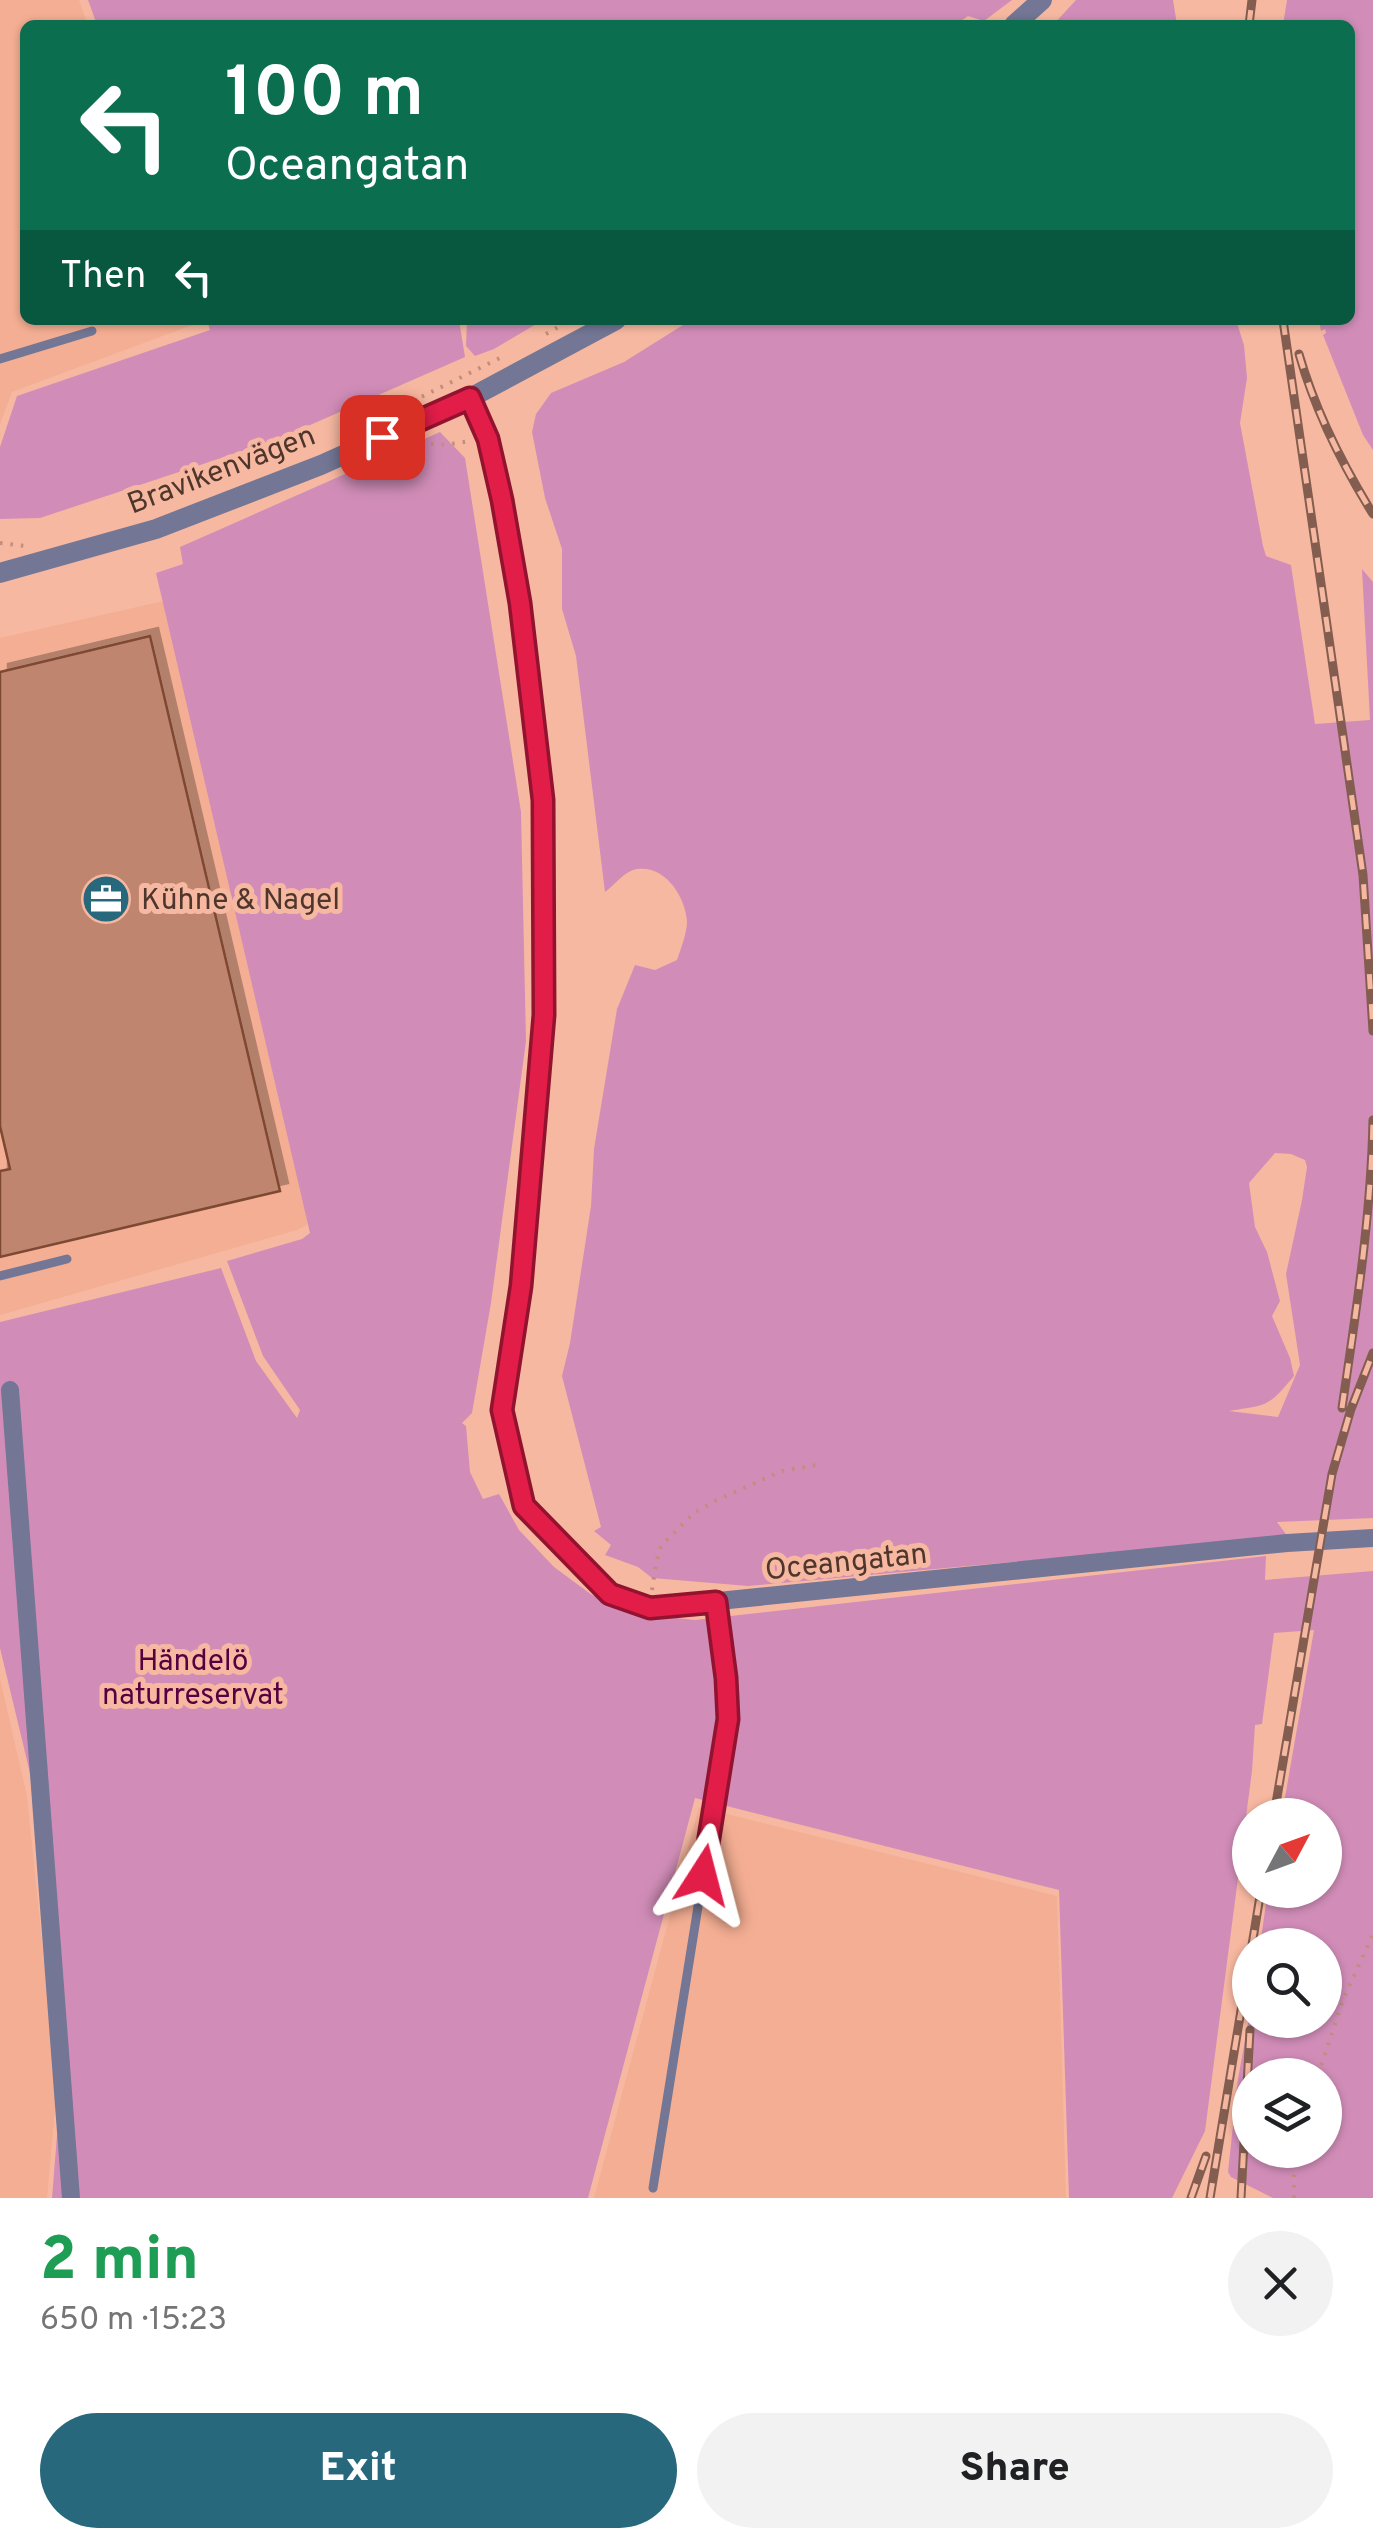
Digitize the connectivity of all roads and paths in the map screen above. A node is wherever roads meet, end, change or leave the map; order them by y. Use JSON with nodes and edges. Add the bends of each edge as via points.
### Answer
{"nodes":[{"id":1,"x":1042,"y":0,"type":"edge"},
{"id":2,"x":1020,"y":20,"type":"edge"},
{"id":3,"x":562,"y":325,"type":"edge"},
{"id":4,"x":607,"y":325,"type":"edge"},
{"id":5,"x":92,"y":331,"type":"dead end"},
{"id":6,"x":538,"y":339,"type":"dead end"},
{"id":7,"x":506,"y":356,"type":"dead end"},
{"id":8,"x":0,"y":359,"type":"edge"},
{"id":9,"x":470,"y":398,"type":"junction"},
{"id":10,"x":412,"y":424,"type":"junction"},
{"id":11,"x":488,"y":439,"type":"junction"},
{"id":12,"x":0,"y":543,"type":"edge"},
{"id":13,"x":36,"y":545,"type":"dead end"},
{"id":14,"x":0,"y":574,"type":"edge"},
{"id":15,"x":67,"y":1259,"type":"dead end"},
{"id":16,"x":0,"y":1276,"type":"edge"},
{"id":17,"x":10,"y":1390,"type":"dead end"},
{"id":18,"x":822,"y":1464,"type":"dead end"},
{"id":19,"x":1373,"y":1538,"type":"edge"},
{"id":20,"x":716,"y":1602,"type":"junction"},
{"id":21,"x":650,"y":1608,"type":"junction"},
{"id":22,"x":1373,"y":1934,"type":"edge"},
{"id":23,"x":1324,"y":2058,"type":"edge"},
{"id":24,"x":1296,"y":2168,"type":"edge"},
{"id":25,"x":653,"y":2188,"type":"dead end"},
{"id":26,"x":71,"y":2198,"type":"edge"},
{"id":27,"x":1294,"y":2198,"type":"edge"}],
"edges":[{"from":1,"to":2,"type":"street"},
{"from":3,"to":6,"type":"path"},
{"from":4,"to":9,"type":"street","name":"Bravikenvägen"},
{"from":5,"to":8,"type":"lane"},
{"from":7,"to":10,"type":"path","via":[[403,406]]},
{"from":9,"to":10,"type":"street","name":"Bravikenvägen"},
{"from":9,"to":11,"type":"street","name":"Oceangatan"},
{"from":10,"to":11,"type":"path","via":[[428,444]]},
{"from":10,"to":14,"type":"street","name":"Bravikenvägen","via":[[156,529]]},
{"from":11,"to":21,"type":"street","name":"Oceangatan","via":[[520,603],[543,800],[544,1015],[521,1286],[502,1410],[524,1506],[610,1594]]},
{"from":12,"to":13,"type":"path"},
{"from":15,"to":16,"type":"lane"},
{"from":17,"to":26,"type":"street"},
{"from":18,"to":21,"type":"path","via":[[782,1471],[694,1513],[661,1546]]},
{"from":19,"to":20,"type":"street","name":"Oceangatan"},
{"from":20,"to":21,"type":"street","name":"Oceangatan"},
{"from":20,"to":25,"type":"lane","via":[[728,1719]]},
{"from":22,"to":23,"type":"path"},
{"from":24,"to":27,"type":"path"}]}
